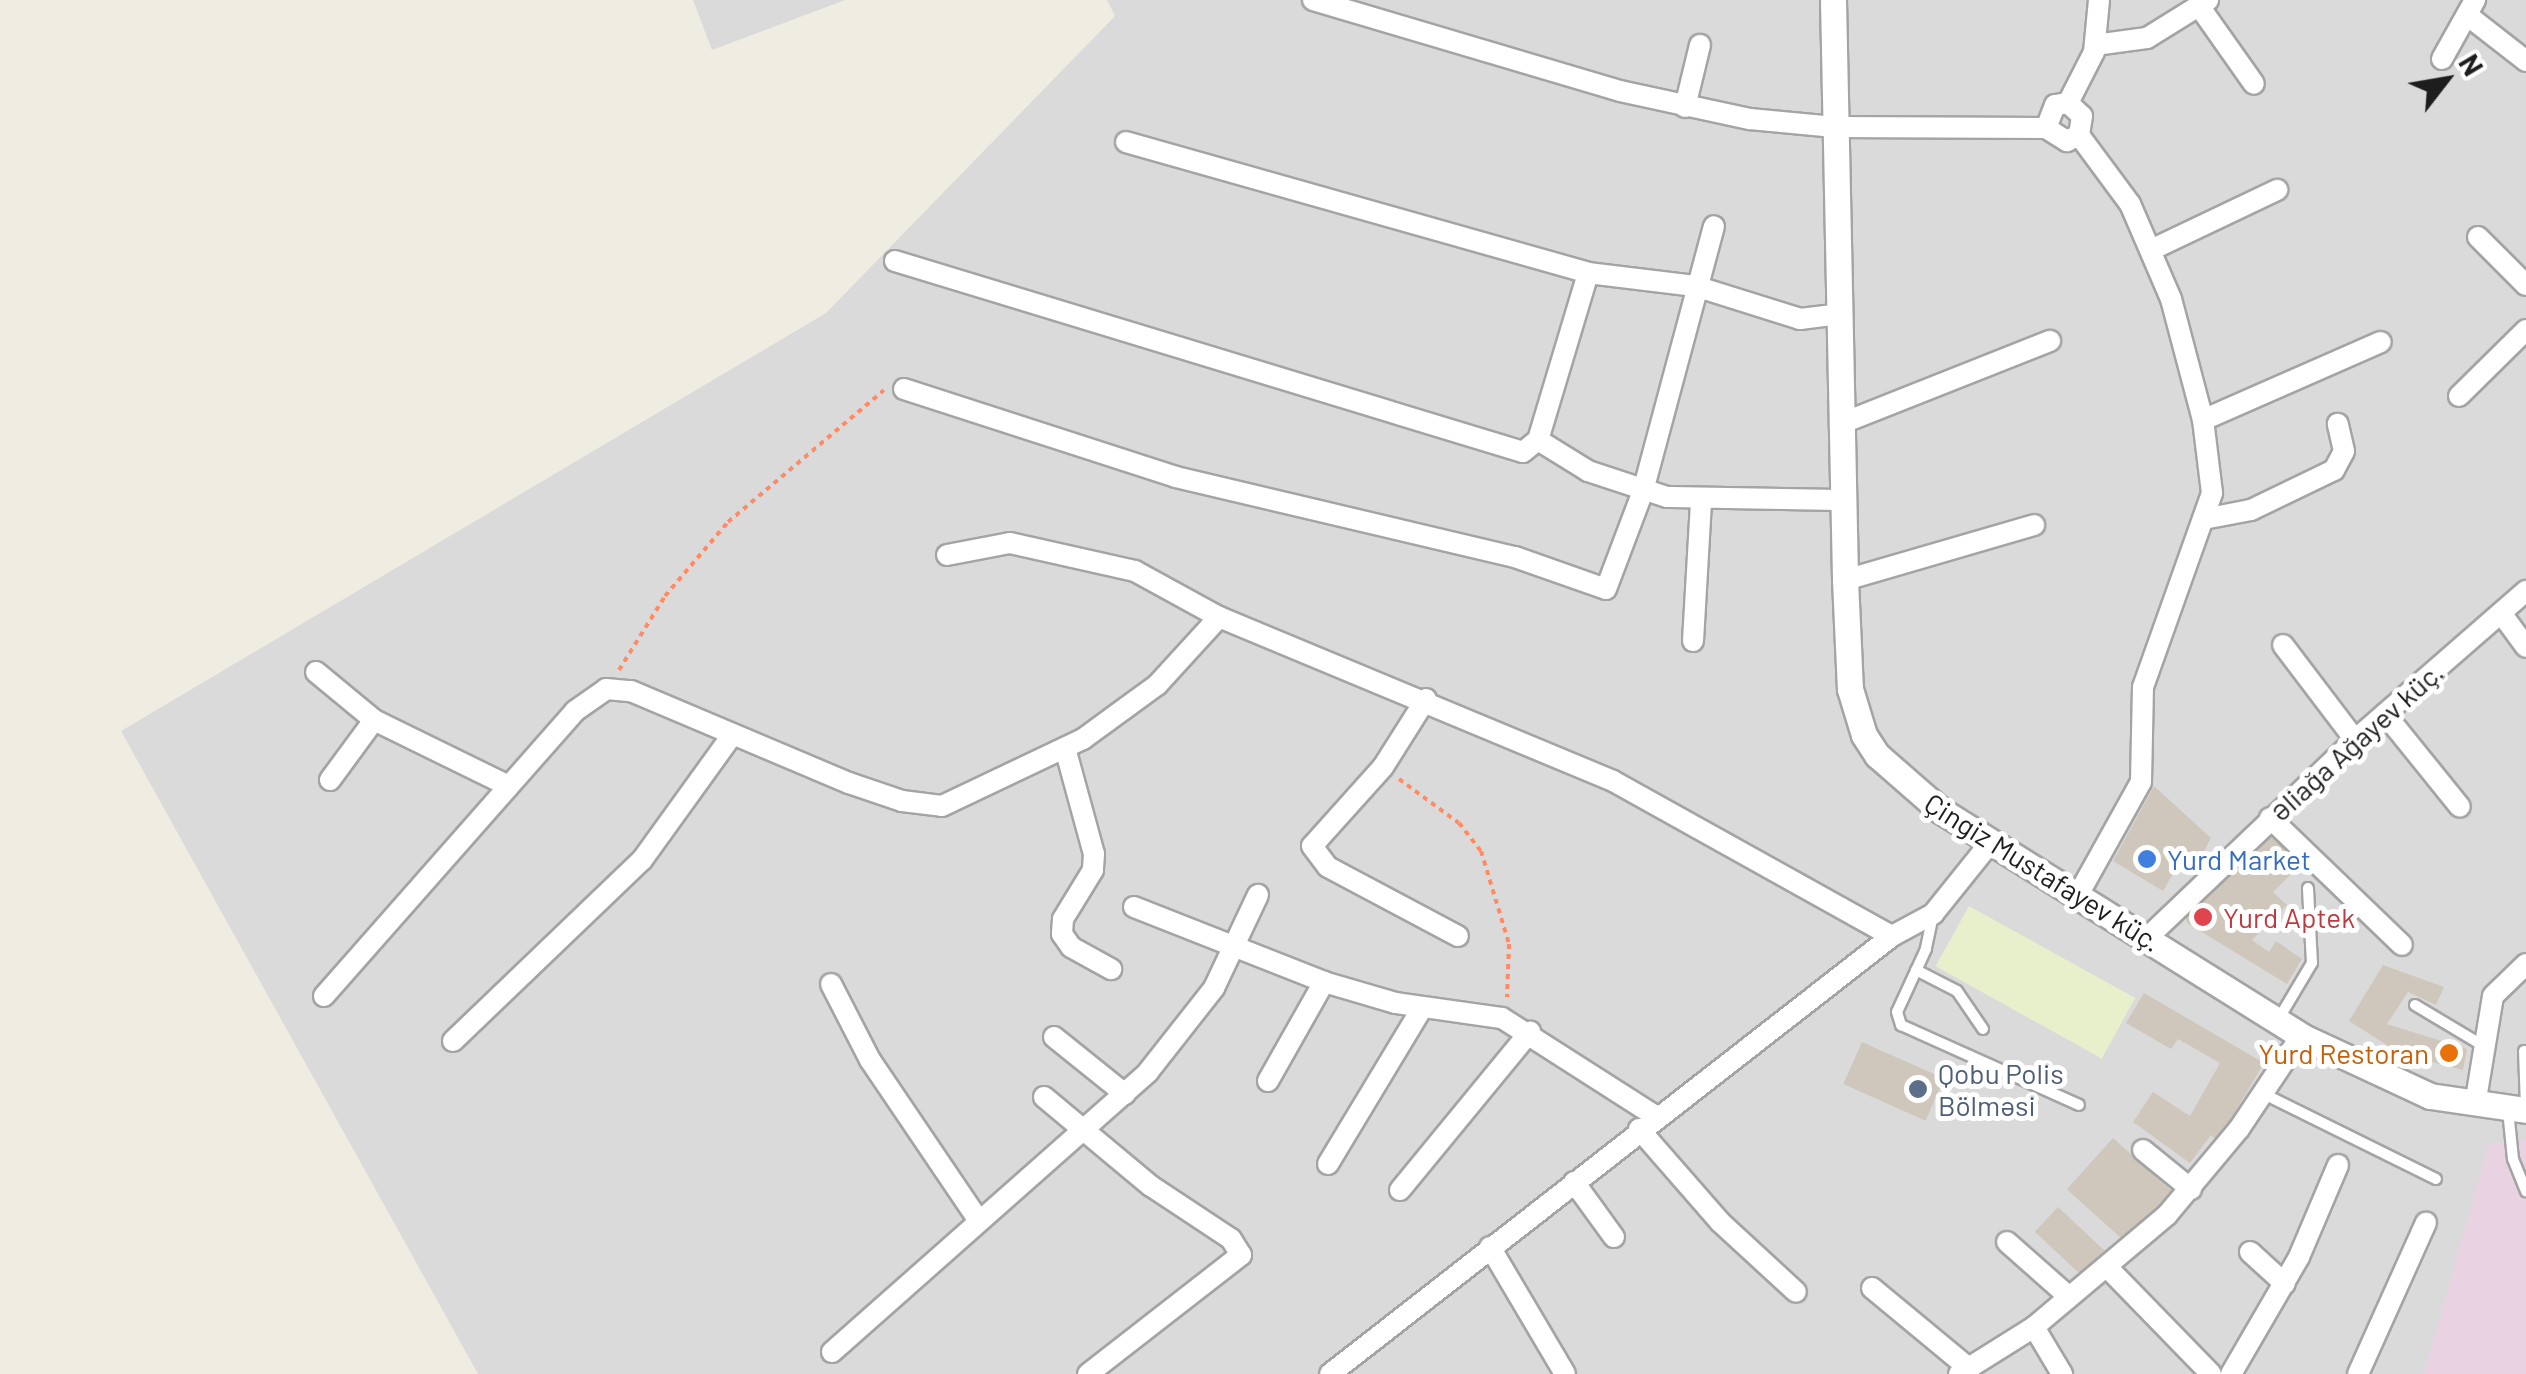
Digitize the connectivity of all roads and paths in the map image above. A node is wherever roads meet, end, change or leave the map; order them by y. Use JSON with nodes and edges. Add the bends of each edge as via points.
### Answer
{"nodes":[{"id":1,"x":1314,"y":0,"type":"edge"},
{"id":2,"x":1833,"y":0,"type":"edge"},
{"id":3,"x":2098,"y":0,"type":"edge"},
{"id":4,"x":2204,"y":3,"type":"edge"},
{"id":5,"x":2471,"y":7,"type":"edge"},
{"id":6,"x":2095,"y":45,"type":"junction"},
{"id":7,"x":1700,"y":46,"type":"dead end"},
{"id":8,"x":2442,"y":59,"type":"dead end"},
{"id":9,"x":2526,"y":62,"type":"edge"},
{"id":10,"x":2254,"y":84,"type":"dead end"},
{"id":11,"x":2068,"y":104,"type":"junction"},
{"id":12,"x":1686,"y":107,"type":"junction"},
{"id":13,"x":1834,"y":127,"type":"junction"},
{"id":14,"x":2046,"y":128,"type":"junction"},
{"id":15,"x":2079,"y":135,"type":"junction"},
{"id":16,"x":1126,"y":142,"type":"dead end"},
{"id":17,"x":2276,"y":190,"type":"dead end"},
{"id":18,"x":1714,"y":226,"type":"dead end"},
{"id":19,"x":2478,"y":237,"type":"dead end"},
{"id":20,"x":2151,"y":250,"type":"junction"},
{"id":21,"x":895,"y":261,"type":"dead end"},
{"id":22,"x":1588,"y":273,"type":"junction"},
{"id":23,"x":2526,"y":285,"type":"edge"},
{"id":24,"x":1695,"y":286,"type":"junction"},
{"id":25,"x":1838,"y":314,"type":"junction"},
{"id":26,"x":2526,"y":330,"type":"edge"},
{"id":27,"x":2050,"y":340,"type":"dead end"},
{"id":28,"x":2381,"y":342,"type":"dead end"},
{"id":29,"x":904,"y":389,"type":"joint"},
{"id":30,"x":2460,"y":396,"type":"dead end"},
{"id":31,"x":2203,"y":420,"type":"junction"},
{"id":32,"x":1840,"y":424,"type":"junction"},
{"id":33,"x":2338,"y":424,"type":"dead end"},
{"id":34,"x":1538,"y":440,"type":"junction"},
{"id":35,"x":1643,"y":490,"type":"junction"},
{"id":36,"x":1843,"y":500,"type":"junction"},
{"id":37,"x":1700,"y":501,"type":"junction"},
{"id":38,"x":2209,"y":518,"type":"junction"},
{"id":39,"x":2034,"y":525,"type":"dead end"},
{"id":40,"x":947,"y":555,"type":"dead end"},
{"id":41,"x":1844,"y":580,"type":"junction"},
{"id":42,"x":2526,"y":591,"type":"edge"},
{"id":43,"x":2501,"y":613,"type":"junction"},
{"id":44,"x":1219,"y":617,"type":"junction"},
{"id":45,"x":1693,"y":641,"type":"dead end"},
{"id":46,"x":2283,"y":645,"type":"dead end"},
{"id":47,"x":2526,"y":647,"type":"edge"},
{"id":48,"x":316,"y":672,"type":"dead end"},
{"id":49,"x":606,"y":689,"type":"junction"},
{"id":50,"x":1426,"y":700,"type":"junction"},
{"id":51,"x":2385,"y":714,"type":"junction"},
{"id":52,"x":374,"y":720,"type":"junction"},
{"id":53,"x":732,"y":735,"type":"junction"},
{"id":54,"x":2355,"y":740,"type":"junction"},
{"id":55,"x":1065,"y":748,"type":"junction"},
{"id":56,"x":1383,"y":767,"type":"junction"},
{"id":57,"x":330,"y":780,"type":"dead end"},
{"id":58,"x":510,"y":786,"type":"junction"},
{"id":59,"x":2460,"y":806,"type":"dead end"},
{"id":60,"x":2270,"y":818,"type":"junction"},
{"id":61,"x":1990,"y":843,"type":"junction"},
{"id":62,"x":2308,"y":888,"type":"dead end"},
{"id":63,"x":1258,"y":895,"type":"dead end"},
{"id":64,"x":2078,"y":895,"type":"junction"},
{"id":65,"x":1134,"y":907,"type":"dead end"},
{"id":66,"x":1932,"y":914,"type":"junction"},
{"id":67,"x":1458,"y":936,"type":"dead end"},
{"id":68,"x":1892,"y":936,"type":"junction"},
{"id":69,"x":2147,"y":938,"type":"junction"},
{"id":70,"x":2402,"y":945,"type":"dead end"},
{"id":71,"x":1227,"y":948,"type":"junction"},
{"id":72,"x":2526,"y":964,"type":"edge"},
{"id":73,"x":1111,"y":969,"type":"dead end"},
{"id":74,"x":1916,"y":970,"type":"junction"},
{"id":75,"x":1324,"y":982,"type":"junction"},
{"id":76,"x":831,"y":984,"type":"dead end"},
{"id":77,"x":324,"y":996,"type":"dead end"},
{"id":78,"x":2415,"y":1005,"type":"dead end"},
{"id":79,"x":1422,"y":1008,"type":"junction"},
{"id":80,"x":1502,"y":1018,"type":"junction"},
{"id":81,"x":2278,"y":1021,"type":"junction"},
{"id":82,"x":1983,"y":1029,"type":"dead end"},
{"id":83,"x":1530,"y":1032,"type":"junction"},
{"id":84,"x":2301,"y":1036,"type":"junction"},
{"id":85,"x":1054,"y":1038,"type":"dead end"},
{"id":86,"x":452,"y":1041,"type":"dead end"},
{"id":87,"x":2482,"y":1046,"type":"junction"},
{"id":88,"x":2524,"y":1052,"type":"edge"},
{"id":89,"x":1268,"y":1080,"type":"dead end"},
{"id":90,"x":2261,"y":1092,"type":"junction"},
{"id":91,"x":1124,"y":1094,"type":"junction"},
{"id":92,"x":1044,"y":1097,"type":"dead end"},
{"id":93,"x":2080,"y":1105,"type":"dead end"},
{"id":94,"x":2475,"y":1106,"type":"junction"},
{"id":95,"x":2520,"y":1108,"type":"edge"},
{"id":96,"x":1657,"y":1116,"type":"junction"},
{"id":97,"x":1639,"y":1130,"type":"junction"},
{"id":98,"x":1086,"y":1132,"type":"junction"},
{"id":99,"x":2143,"y":1150,"type":"dead end"},
{"id":100,"x":1328,"y":1164,"type":"dead end"},
{"id":101,"x":2338,"y":1164,"type":"dead end"},
{"id":102,"x":2436,"y":1179,"type":"dead end"},
{"id":103,"x":1574,"y":1182,"type":"junction"},
{"id":104,"x":2191,"y":1188,"type":"junction"},
{"id":105,"x":1400,"y":1190,"type":"dead end"},
{"id":106,"x":2526,"y":1190,"type":"edge"},
{"id":107,"x":978,"y":1220,"type":"junction"},
{"id":108,"x":2426,"y":1223,"type":"dead end"},
{"id":109,"x":1614,"y":1237,"type":"dead end"},
{"id":110,"x":2007,"y":1242,"type":"dead end"},
{"id":111,"x":1490,"y":1247,"type":"junction"},
{"id":112,"x":2250,"y":1252,"type":"dead end"},
{"id":113,"x":2106,"y":1266,"type":"junction"},
{"id":114,"x":2285,"y":1284,"type":"junction"},
{"id":115,"x":1872,"y":1288,"type":"dead end"},
{"id":116,"x":1796,"y":1292,"type":"dead end"},
{"id":117,"x":2068,"y":1296,"type":"junction"},
{"id":118,"x":2034,"y":1327,"type":"junction"},
{"id":119,"x":832,"y":1352,"type":"dead end"},
{"id":120,"x":1964,"y":1371,"type":"edge"},
{"id":121,"x":1088,"y":1374,"type":"edge"},
{"id":122,"x":1330,"y":1374,"type":"edge"},
{"id":123,"x":1565,"y":1374,"type":"edge"},
{"id":124,"x":2062,"y":1374,"type":"edge"},
{"id":125,"x":2211,"y":1374,"type":"edge"},
{"id":126,"x":2232,"y":1374,"type":"edge"},
{"id":127,"x":2358,"y":1374,"type":"edge"}],
"edges":[{"from":1,"to":12,"type":"street"},
{"from":2,"to":13,"type":"street","name":"Çingiz Mustafayev küç."},
{"from":3,"to":6,"type":"street"},
{"from":4,"to":6,"type":"street","via":[[2147,38]]},
{"from":4,"to":10,"type":"street"},
{"from":5,"to":8,"type":"street"},
{"from":5,"to":9,"type":"street"},
{"from":6,"to":11,"type":"street"},
{"from":7,"to":12,"type":"street"},
{"from":11,"to":14,"type":"street","via":[[2050,110]]},
{"from":11,"to":15,"type":"street","via":[[2082,116]]},
{"from":12,"to":13,"type":"street"},
{"from":13,"to":14,"type":"street"},
{"from":13,"to":25,"type":"street","name":"Çingiz Mustafayev küç."},
{"from":14,"to":15,"type":"street","via":[[2060,141]]},
{"from":15,"to":20,"type":"street","via":[[2116,181]]},
{"from":16,"to":22,"type":"street"},
{"from":17,"to":20,"type":"street"},
{"from":18,"to":24,"type":"street"},
{"from":19,"to":23,"type":"street"},
{"from":20,"to":31,"type":"street","via":[[2182,332]]},
{"from":21,"to":34,"type":"street","via":[[1523,452]]},
{"from":22,"to":24,"type":"street"},
{"from":22,"to":34,"type":"street"},
{"from":24,"to":25,"type":"street","via":[[1800,319]]},
{"from":24,"to":35,"type":"street"},
{"from":25,"to":32,"type":"street","name":"Çingiz Mustafayev küç."},
{"from":26,"to":30,"type":"street"},
{"from":27,"to":32,"type":"street"},
{"from":28,"to":31,"type":"street"},
{"from":29,"to":35,"type":"street","via":[[1176,476],[1515,557],[1594,588],[1613,582]]},
{"from":29,"to":49,"type":"path","via":[[883,390],[864,402],[728,522],[665,596]]},
{"from":31,"to":38,"type":"street"},
{"from":32,"to":36,"type":"street","name":"Çingiz Mustafayev küç."},
{"from":33,"to":38,"type":"street","via":[[2344,451],[2334,470],[2251,510]]},
{"from":34,"to":35,"type":"street","via":[[1560,458]]},
{"from":35,"to":37,"type":"street"},
{"from":36,"to":37,"type":"street"},
{"from":36,"to":41,"type":"street","name":"Çingiz Mustafayev küç."},
{"from":37,"to":45,"type":"street"},
{"from":38,"to":64,"type":"street","via":[[2144,687],[2141,782]]},
{"from":39,"to":41,"type":"street"},
{"from":40,"to":44,"type":"street","via":[[1010,544],[1083,555],[1134,571]]},
{"from":41,"to":61,"type":"street","name":"Çingiz Mustafayev küç.","via":[[1850,689],[1864,736],[1910,786]]},
{"from":42,"to":43,"type":"street","name":"Əliağa Ağayev küç."},
{"from":43,"to":47,"type":"street"},
{"from":43,"to":51,"type":"street","name":"Əliağa Ağayev küç."},
{"from":44,"to":50,"type":"street"},
{"from":44,"to":55,"type":"street","via":[[1157,685]]},
{"from":46,"to":54,"type":"street"},
{"from":48,"to":52,"type":"street"},
{"from":49,"to":53,"type":"street","via":[[631,691]]},
{"from":49,"to":58,"type":"street","via":[[575,711]]},
{"from":50,"to":56,"type":"street"},
{"from":50,"to":68,"type":"street","via":[[1613,781]]},
{"from":51,"to":54,"type":"street","name":"Əliağa Ağayev küç."},
{"from":51,"to":59,"type":"street"},
{"from":52,"to":57,"type":"street"},
{"from":52,"to":58,"type":"street"},
{"from":53,"to":55,"type":"street","via":[[902,802],[942,806]]},
{"from":53,"to":86,"type":"street","via":[[642,860]]},
{"from":54,"to":60,"type":"street","name":"Əliağa Ağayev küç."},
{"from":55,"to":73,"type":"street","via":[[1094,854],[1093,870],[1063,918],[1062,934],[1071,947]]},
{"from":56,"to":67,"type":"street","via":[[1318,836],[1317,858]]},
{"from":56,"to":80,"type":"path","via":[[1459,823],[1481,851],[1509,944]]},
{"from":58,"to":77,"type":"street"},
{"from":60,"to":69,"type":"street","name":"Əliağa Ağayev küç."},
{"from":60,"to":70,"type":"street"},
{"from":61,"to":64,"type":"street","name":"Çingiz Mustafayev küç."},
{"from":61,"to":66,"type":"street"},
{"from":62,"to":81,"type":"lane","via":[[2312,963]]},
{"from":63,"to":71,"type":"street"},
{"from":64,"to":69,"type":"street","name":"Çingiz Mustafayev küç."},
{"from":65,"to":71,"type":"street"},
{"from":66,"to":68,"type":"street"},
{"from":66,"to":74,"type":"lane"},
{"from":68,"to":96,"type":"street"},
{"from":69,"to":81,"type":"street","name":"Çingiz Mustafayev küç."},
{"from":71,"to":75,"type":"street"},
{"from":71,"to":91,"type":"street","via":[[1201,1008]]},
{"from":72,"to":87,"type":"street","via":[[2492,996]]},
{"from":74,"to":82,"type":"lane","via":[[1958,991]]},
{"from":74,"to":93,"type":"lane","via":[[1898,1012],[1901,1025]]},
{"from":75,"to":79,"type":"street"},
{"from":75,"to":89,"type":"street"},
{"from":76,"to":107,"type":"street","via":[[870,1060]]},
{"from":78,"to":87,"type":"lane"},
{"from":79,"to":80,"type":"street"},
{"from":79,"to":100,"type":"street"},
{"from":80,"to":83,"type":"street"},
{"from":81,"to":84,"type":"street","name":"Çingiz Mustafayev küç."},
{"from":83,"to":96,"type":"street"},
{"from":83,"to":105,"type":"street"},
{"from":84,"to":90,"type":"street"},
{"from":84,"to":94,"type":"street","name":"Çingiz Mustafayev küç.","via":[[2410,1090]]},
{"from":85,"to":91,"type":"street"},
{"from":87,"to":94,"type":"street"},
{"from":88,"to":95,"type":"lane"},
{"from":90,"to":102,"type":"lane"},
{"from":90,"to":104,"type":"street"},
{"from":91,"to":98,"type":"street"},
{"from":92,"to":98,"type":"street"},
{"from":94,"to":95,"type":"street","name":"Çingiz Mustafayev küç."},
{"from":95,"to":106,"type":"lane","via":[[2513,1160]]},
{"from":96,"to":97,"type":"street"},
{"from":97,"to":103,"type":"street"},
{"from":97,"to":116,"type":"street","via":[[1720,1222]]},
{"from":98,"to":107,"type":"street"},
{"from":98,"to":121,"type":"street","via":[[1230,1239],[1241,1255]]},
{"from":99,"to":104,"type":"street"},
{"from":101,"to":114,"type":"street"},
{"from":103,"to":109,"type":"street"},
{"from":103,"to":111,"type":"street"},
{"from":104,"to":113,"type":"street"},
{"from":107,"to":119,"type":"street"},
{"from":108,"to":127,"type":"street"},
{"from":110,"to":117,"type":"street"},
{"from":111,"to":122,"type":"street"},
{"from":111,"to":123,"type":"street"},
{"from":112,"to":114,"type":"street"},
{"from":113,"to":117,"type":"street"},
{"from":113,"to":125,"type":"street"},
{"from":114,"to":126,"type":"street"},
{"from":115,"to":120,"type":"street"},
{"from":117,"to":118,"type":"street"},
{"from":118,"to":120,"type":"street"},
{"from":118,"to":124,"type":"street"}]}
